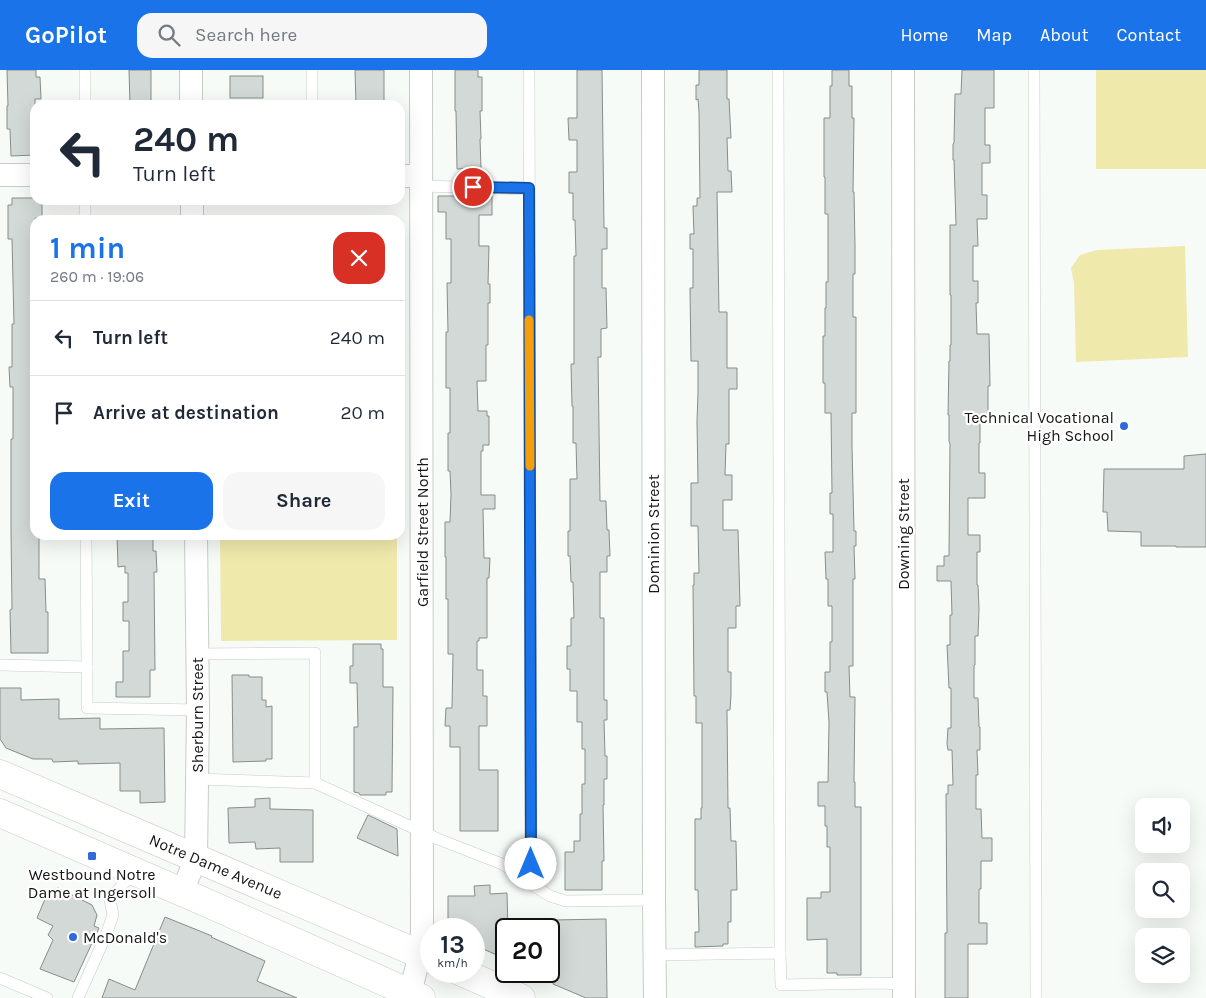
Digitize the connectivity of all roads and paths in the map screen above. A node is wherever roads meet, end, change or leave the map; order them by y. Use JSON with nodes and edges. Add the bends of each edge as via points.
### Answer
{"nodes":[{"id":1,"x":85,"y":70,"type":"edge"},
{"id":2,"x":191,"y":70,"type":"edge"},
{"id":3,"x":312,"y":70,"type":"edge"},
{"id":4,"x":421,"y":70,"type":"edge"},
{"id":5,"x":529,"y":70,"type":"edge"},
{"id":6,"x":652,"y":70,"type":"edge"},
{"id":7,"x":778,"y":70,"type":"edge"},
{"id":8,"x":903,"y":70,"type":"edge"},
{"id":9,"x":1034,"y":70,"type":"edge"},
{"id":10,"x":85,"y":100,"type":"edge"},
{"id":11,"x":191,"y":100,"type":"edge"},
{"id":12,"x":312,"y":100,"type":"edge"},
{"id":13,"x":0,"y":175,"type":"edge"},
{"id":14,"x":30,"y":175,"type":"edge"},
{"id":15,"x":414,"y":179,"type":"edge"},
{"id":16,"x":529,"y":188,"type":"junction"},
{"id":17,"x":86,"y":540,"type":"edge"},
{"id":18,"x":196,"y":540,"type":"edge"},
{"id":19,"x":198,"y":654,"type":"junction"},
{"id":20,"x":0,"y":665,"type":"edge"},
{"id":21,"x":87,"y":667,"type":"junction"},
{"id":22,"x":198,"y":710,"type":"junction"},
{"id":23,"x":0,"y":774,"type":"edge"},
{"id":24,"x":197,"y":779,"type":"junction"},
{"id":25,"x":315,"y":783,"type":"junction"},
{"id":26,"x":0,"y":813,"type":"edge"},
{"id":27,"x":422,"y":832,"type":"junction"},
{"id":28,"x":196,"y":858,"type":"junction"},
{"id":29,"x":138,"y":873,"type":"junction"},
{"id":30,"x":531,"y":884,"type":"junction"},
{"id":31,"x":182,"y":892,"type":"junction"},
{"id":32,"x":654,"y":900,"type":"junction"},
{"id":33,"x":422,"y":918,"type":"edge"},
{"id":34,"x":780,"y":953,"type":"junction"},
{"id":35,"x":420,"y":954,"type":"edge"},
{"id":36,"x":654,"y":955,"type":"junction"},
{"id":37,"x":0,"y":978,"type":"edge"},
{"id":38,"x":420,"y":980,"type":"edge"},
{"id":39,"x":485,"y":982,"type":"edge"},
{"id":40,"x":904,"y":991,"type":"edge"},
{"id":41,"x":416,"y":996,"type":"edge"},
{"id":42,"x":47,"y":998,"type":"edge"},
{"id":43,"x":78,"y":998,"type":"edge"},
{"id":44,"x":521,"y":998,"type":"edge"},
{"id":45,"x":655,"y":998,"type":"edge"},
{"id":46,"x":1036,"y":998,"type":"edge"}],
"edges":[{"from":1,"to":10,"type":"lane"},
{"from":2,"to":11,"type":"street"},
{"from":3,"to":12,"type":"lane"},
{"from":4,"to":15,"type":"street","name":"Garfield Street North"},
{"from":5,"to":16,"type":"lane"},
{"from":6,"to":32,"type":"street","name":"Dominion Street"},
{"from":7,"to":34,"type":"lane"},
{"from":8,"to":40,"type":"street","name":"Downing Street"},
{"from":9,"to":46,"type":"lane"},
{"from":13,"to":14,"type":"street"},
{"from":15,"to":16,"type":"lane"},
{"from":15,"to":27,"type":"street","name":"Garfield Street North"},
{"from":16,"to":30,"type":"lane"},
{"from":17,"to":21,"type":"lane"},
{"from":18,"to":19,"type":"street","name":"Sherburn Street"},
{"from":19,"to":22,"type":"street","name":"Sherburn Street"},
{"from":19,"to":25,"type":"lane","via":[[315,653]]},
{"from":20,"to":21,"type":"lane"},
{"from":21,"to":22,"type":"lane","via":[[87,708]]},
{"from":22,"to":24,"type":"street","name":"Sherburn Street"},
{"from":23,"to":28,"type":"main road","name":"Notre Dame Avenue"},
{"from":24,"to":25,"type":"lane"},
{"from":24,"to":28,"type":"street","name":"Sherburn Street"},
{"from":25,"to":27,"type":"lane"},
{"from":26,"to":29,"type":"main road"},
{"from":27,"to":30,"type":"lane","via":[[502,864]]},
{"from":27,"to":33,"type":"street","name":"Garfield Street North"},
{"from":28,"to":31,"type":"street","name":"Sherburn Street"},
{"from":28,"to":35,"type":"main road","name":"Notre Dame Avenue"},
{"from":29,"to":31,"type":"main road"},
{"from":29,"to":43,"type":"lane","via":[[124,883],[110,900],[113,915]]},
{"from":30,"to":32,"type":"lane","via":[[566,901]]},
{"from":31,"to":41,"type":"main road"},
{"from":32,"to":36,"type":"street","name":"Dominion Street"},
{"from":34,"to":36,"type":"lane"},
{"from":34,"to":40,"type":"lane","via":[[781,985],[879,983]]},
{"from":36,"to":45,"type":"street","name":"Dominion Street"},
{"from":37,"to":42,"type":"lane"},
{"from":38,"to":41,"type":"street","name":"Garfield Street North"},
{"from":39,"to":44,"type":"main road"}]}
